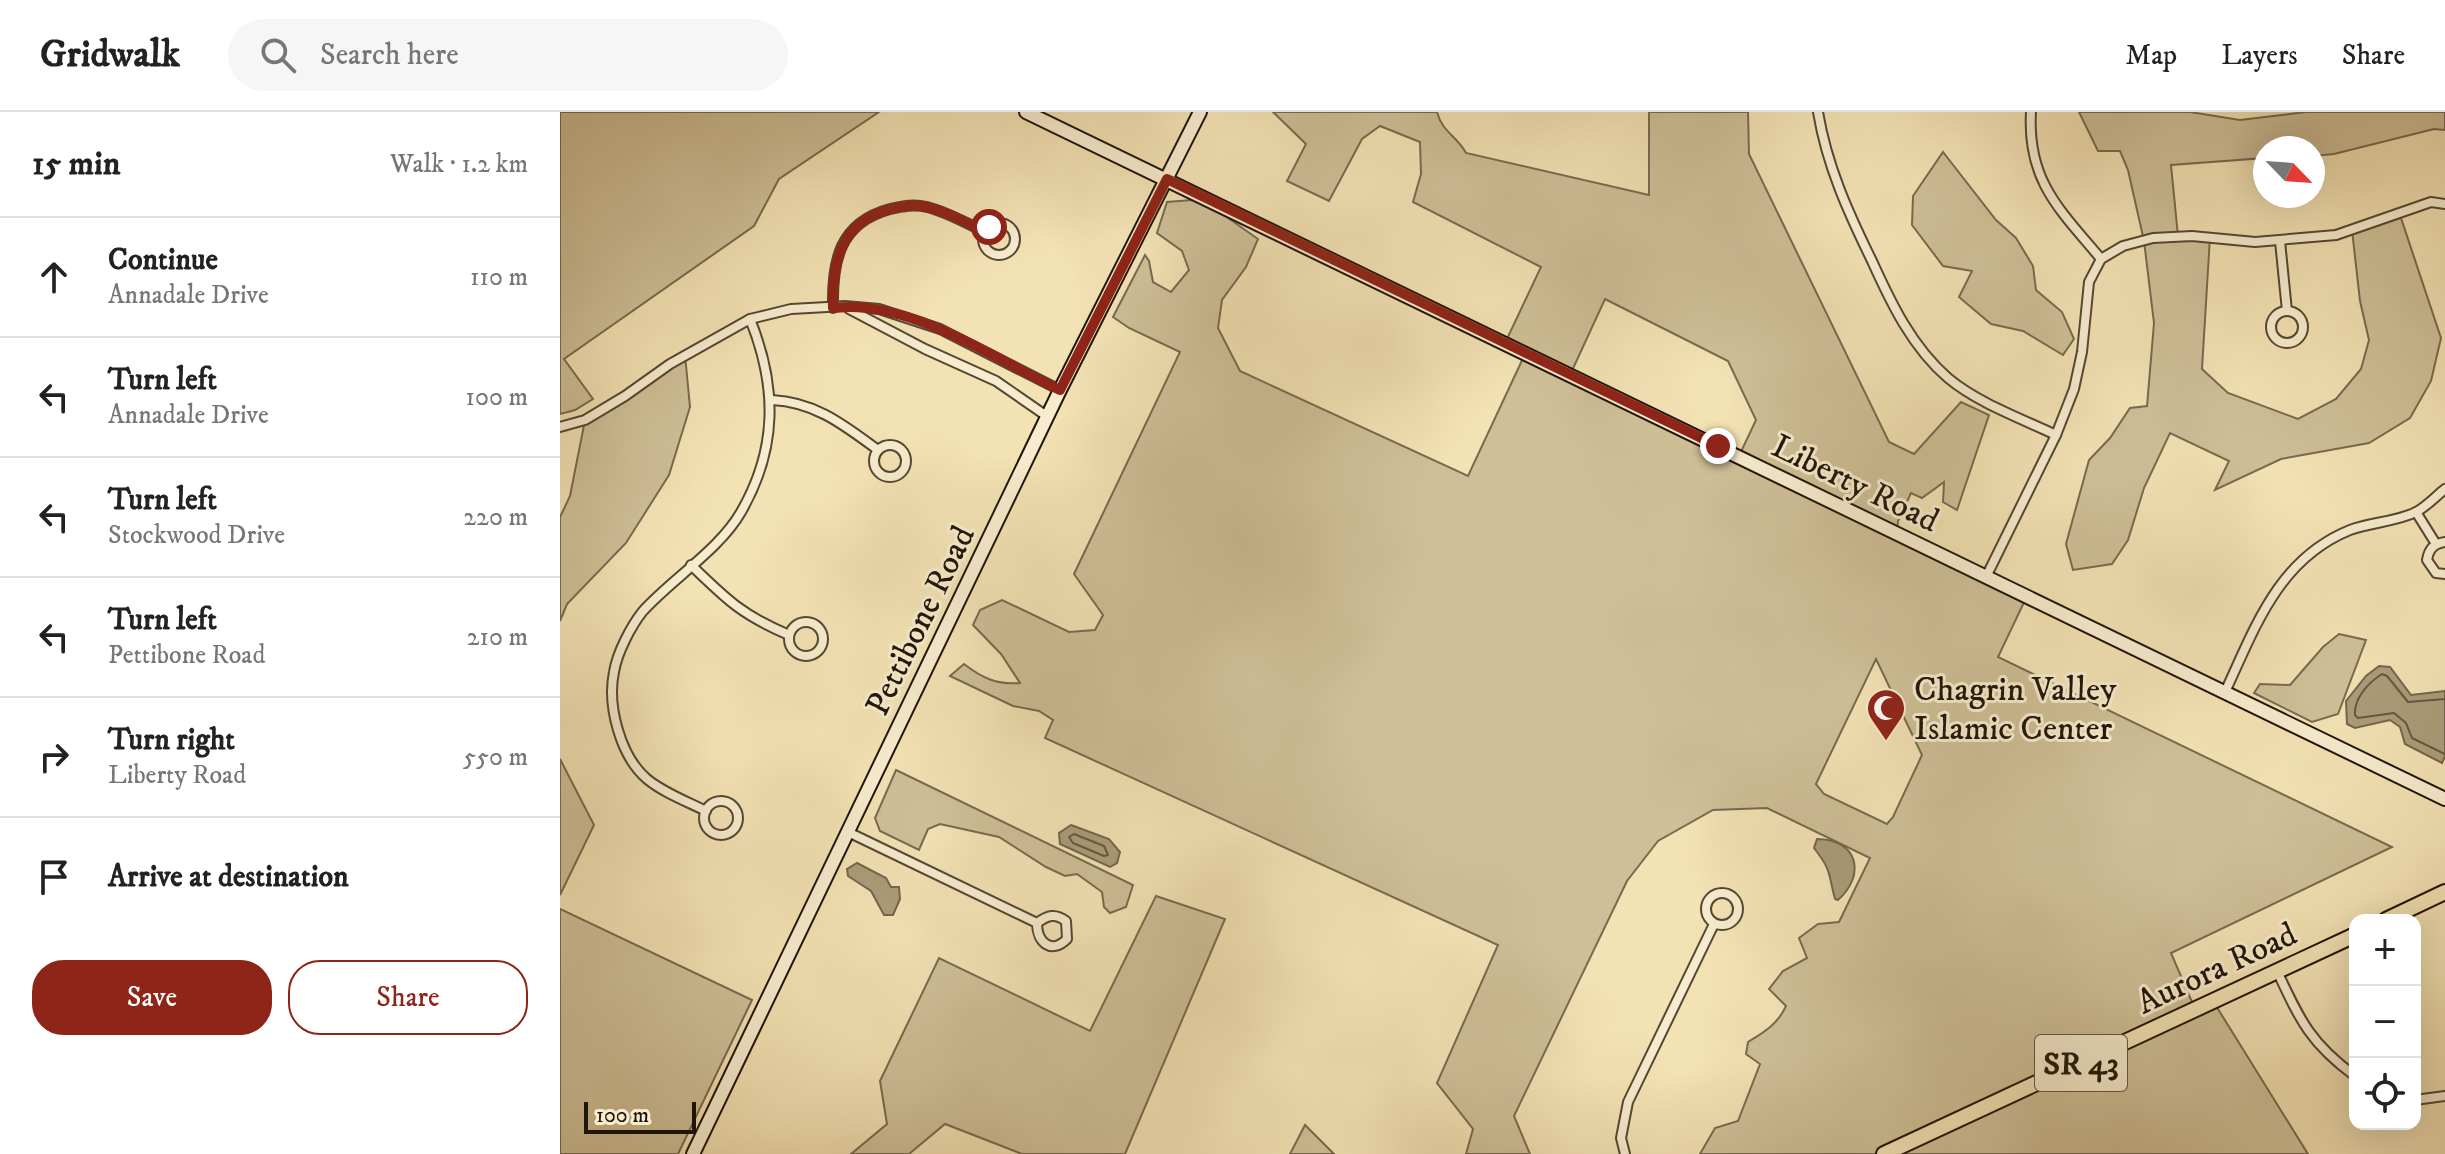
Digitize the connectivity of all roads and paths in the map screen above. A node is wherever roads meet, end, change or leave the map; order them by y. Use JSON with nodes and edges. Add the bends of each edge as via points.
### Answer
{"nodes":[{"id":1,"x":1026,"y":112,"type":"edge"},
{"id":2,"x":1200,"y":112,"type":"edge"},
{"id":3,"x":1818,"y":112,"type":"edge"},
{"id":4,"x":2031,"y":112,"type":"edge"},
{"id":5,"x":1167,"y":179,"type":"junction"},
{"id":6,"x":2445,"y":204,"type":"edge"},
{"id":7,"x":985,"y":232,"type":"junction"},
{"id":8,"x":2280,"y":241,"type":"junction"},
{"id":9,"x":2101,"y":259,"type":"junction"},
{"id":10,"x":845,"y":306,"type":"junction"},
{"id":11,"x":833,"y":308,"type":"junction"},
{"id":12,"x":2287,"y":311,"type":"junction"},
{"id":13,"x":750,"y":319,"type":"junction"},
{"id":14,"x":995,"y":358,"type":"junction"},
{"id":15,"x":985,"y":376,"type":"junction"},
{"id":16,"x":1060,"y":390,"type":"junction"},
{"id":17,"x":772,"y":400,"type":"junction"},
{"id":18,"x":1048,"y":417,"type":"junction"},
{"id":19,"x":560,"y":427,"type":"edge"},
{"id":20,"x":2056,"y":435,"type":"junction"},
{"id":21,"x":878,"y":450,"type":"junction"},
{"id":22,"x":2445,"y":489,"type":"edge"},
{"id":23,"x":2416,"y":512,"type":"junction"},
{"id":24,"x":2440,"y":543,"type":"edge"},
{"id":25,"x":691,"y":565,"type":"junction"},
{"id":26,"x":2445,"y":574,"type":"edge"},
{"id":27,"x":1986,"y":577,"type":"junction"},
{"id":28,"x":789,"y":635,"type":"junction"},
{"id":29,"x":2225,"y":692,"type":"junction"},
{"id":30,"x":2445,"y":799,"type":"edge"},
{"id":31,"x":706,"y":811,"type":"junction"},
{"id":32,"x":848,"y":832,"type":"junction"},
{"id":33,"x":2445,"y":892,"type":"edge"},
{"id":34,"x":2399,"y":914,"type":"edge"},
{"id":35,"x":1037,"y":923,"type":"junction"},
{"id":36,"x":1714,"y":924,"type":"junction"},
{"id":37,"x":2349,"y":938,"type":"edge"},
{"id":38,"x":2277,"y":971,"type":"junction"},
{"id":39,"x":2349,"y":1071,"type":"edge"},
{"id":40,"x":2445,"y":1096,"type":"edge"},
{"id":41,"x":2421,"y":1099,"type":"edge"},
{"id":42,"x":693,"y":1154,"type":"edge"},
{"id":43,"x":1625,"y":1154,"type":"edge"},
{"id":44,"x":1884,"y":1154,"type":"edge"}],
"edges":[{"from":1,"to":5,"type":"street","name":"Liberty Road"},
{"from":2,"to":5,"type":"street","name":"Pettibone Road"},
{"from":3,"to":20,"type":"street","via":[[1834,178],[1889,299],[1920,349],[1949,379]]},
{"from":4,"to":9,"type":"street","via":[[2029,140],[2047,193]]},
{"from":5,"to":16,"type":"street","name":"Pettibone Road"},
{"from":5,"to":27,"type":"street","name":"Liberty Road"},
{"from":6,"to":8,"type":"street","via":[[2431,202],[2336,235]]},
{"from":7,"to":7,"type":"street","via":[[985,247],[992,254],[1007,253],[1014,246],[1009,226],[993,224]]},
{"from":7,"to":11,"type":"street","via":[[924,206],[905,205],[871,215],[854,228],[839,252]]},
{"from":8,"to":9,"type":"street","via":[[2153,238]]},
{"from":8,"to":12,"type":"street"},
{"from":9,"to":20,"type":"street","via":[[2089,282],[2074,389]]},
{"from":10,"to":11,"type":"street"},
{"from":10,"to":14,"type":"street","via":[[879,309],[940,329]]},
{"from":10,"to":15,"type":"street"},
{"from":11,"to":13,"type":"street","via":[[791,309]]},
{"from":12,"to":12,"type":"street","via":[[2300,316],[2303,331],[2285,344],[2271,329],[2278,314]]},
{"from":13,"to":17,"type":"street"},
{"from":13,"to":19,"type":"street","via":[[585,420]]},
{"from":14,"to":15,"type":"street","via":[[984,363]]},
{"from":14,"to":16,"type":"street"},
{"from":15,"to":18,"type":"street"},
{"from":16,"to":18,"type":"street","name":"Pettibone Road"},
{"from":17,"to":21,"type":"street","via":[[827,415]]},
{"from":17,"to":25,"type":"street","via":[[766,457],[741,513]]},
{"from":18,"to":32,"type":"street","name":"Pettibone Road"},
{"from":20,"to":27,"type":"street"},
{"from":21,"to":21,"type":"street","via":[[888,445],[903,451],[903,472],[893,477],[879,473],[874,465]]},
{"from":22,"to":23,"type":"street"},
{"from":23,"to":24,"type":"street"},
{"from":23,"to":29,"type":"street","via":[[2350,530],[2283,580],[2268,600]]},
{"from":24,"to":26,"type":"street","via":[[2428,552],[2427,560],[2436,573]]},
{"from":25,"to":28,"type":"street","via":[[728,602]]},
{"from":25,"to":31,"type":"street","via":[[641,613],[614,670],[612,693],[631,760],[667,793]]},
{"from":27,"to":29,"type":"street","name":"Liberty Road"},
{"from":28,"to":28,"type":"street","via":[[795,626],[811,623],[822,635],[821,646],[803,656],[793,651]]},
{"from":29,"to":30,"type":"street","name":"Liberty Road"},
{"from":31,"to":31,"type":"street","via":[[719,801],[730,804],[738,818],[734,829],[725,835],[709,831]]},
{"from":32,"to":35,"type":"street"},
{"from":32,"to":42,"type":"street","name":"Pettibone Road"},
{"from":33,"to":34,"type":"main road"},
{"from":35,"to":35,"type":"street","via":[[1059,916],[1066,921],[1067,939],[1046,946]]},
{"from":36,"to":36,"type":"street","via":[[1707,917],[1707,903],[1712,896],[1731,895],[1738,907],[1735,920]]},
{"from":36,"to":43,"type":"street","via":[[1628,1102],[1621,1138]]},
{"from":37,"to":38,"type":"main road","name":"Aurora Road","number":"SR 43"},
{"from":38,"to":39,"type":"street","via":[[2315,1043]]},
{"from":38,"to":44,"type":"main road","name":"Aurora Road","number":"SR 43"},
{"from":40,"to":41,"type":"street"}]}
